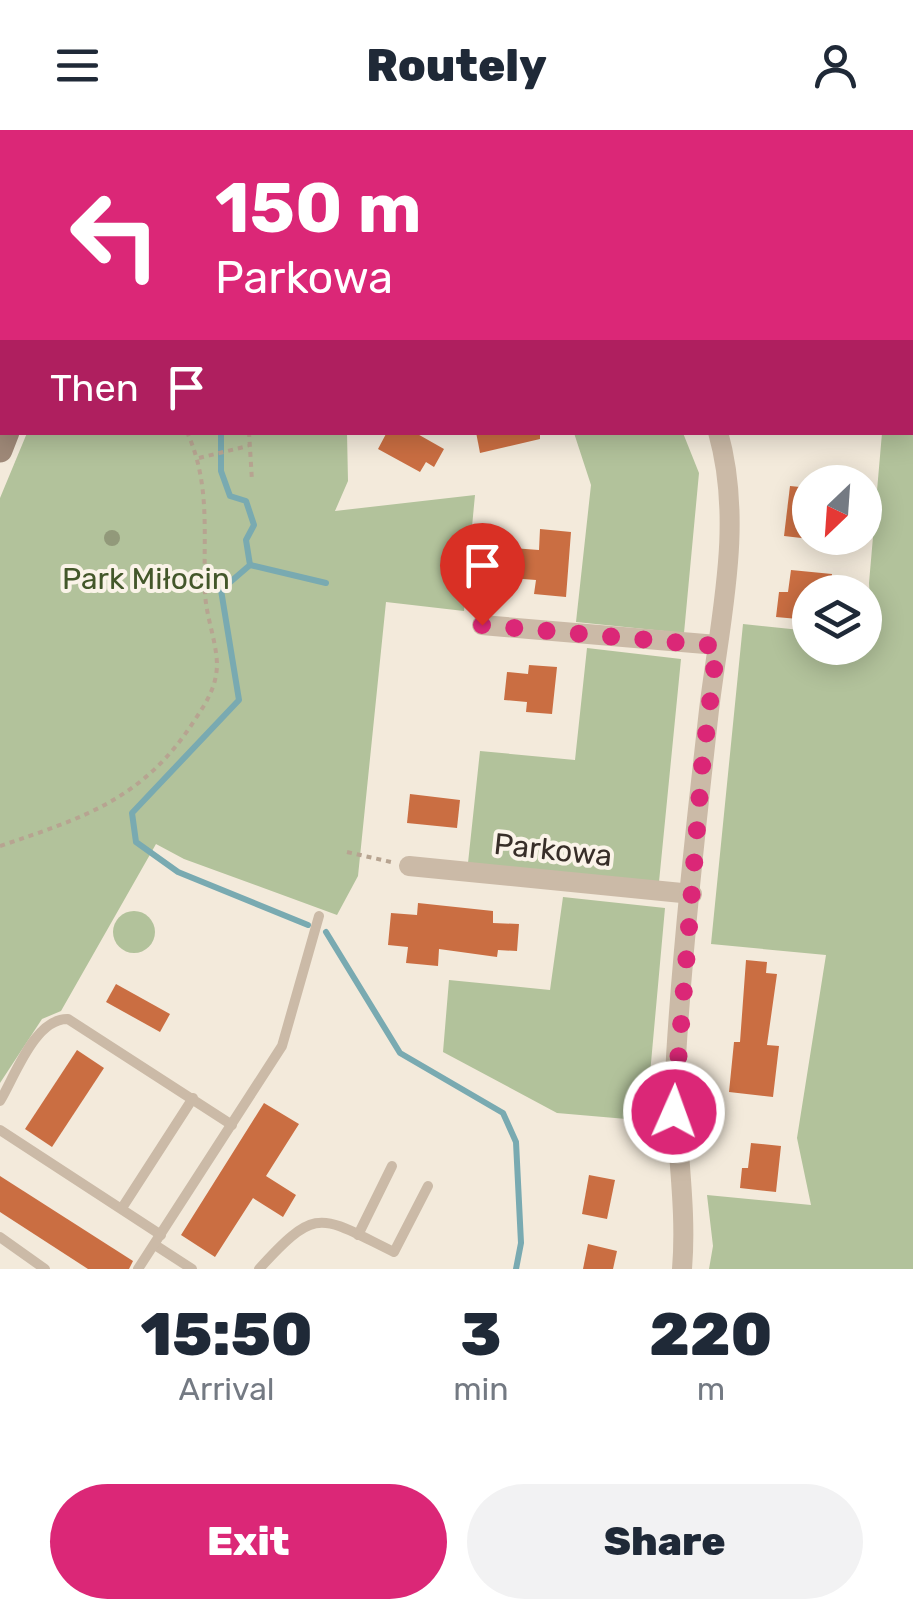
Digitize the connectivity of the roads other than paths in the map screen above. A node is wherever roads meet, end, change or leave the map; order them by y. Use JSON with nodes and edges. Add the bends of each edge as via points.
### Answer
{"nodes":[{"id":1,"x":719,"y":435,"type":"edge"},
{"id":2,"x":482,"y":625,"type":"dead end"},
{"id":3,"x":717,"y":646,"type":"junction"},
{"id":4,"x":409,"y":866,"type":"road end"},
{"id":5,"x":692,"y":894,"type":"junction"},
{"id":6,"x":319,"y":916,"type":"dead end"},
{"id":7,"x":193,"y":1098,"type":"junction"},
{"id":8,"x":0,"y":1101,"type":"edge"},
{"id":9,"x":674,"y":1112,"type":"junction"},
{"id":10,"x":638,"y":1114,"type":"dead end"},
{"id":11,"x":232,"y":1125,"type":"junction"},
{"id":12,"x":0,"y":1130,"type":"edge"},
{"id":13,"x":392,"y":1166,"type":"dead end"},
{"id":14,"x":428,"y":1186,"type":"dead end"},
{"id":15,"x":122,"y":1208,"type":"junction"},
{"id":16,"x":358,"y":1235,"type":"junction"},
{"id":17,"x":0,"y":1237,"type":"edge"},
{"id":18,"x":158,"y":1240,"type":"junction"},
{"id":19,"x":45,"y":1269,"type":"edge"},
{"id":20,"x":138,"y":1269,"type":"edge"},
{"id":21,"x":192,"y":1269,"type":"edge"},
{"id":22,"x":258,"y":1269,"type":"edge"},
{"id":23,"x":682,"y":1269,"type":"edge"}],
"edges":[{"from":1,"to":3,"type":"street","via":[[732,519]]},
{"from":2,"to":3,"type":"street"},
{"from":3,"to":5,"type":"street"},
{"from":4,"to":5,"type":"street","name":"Parkowa"},
{"from":5,"to":9,"type":"street"},
{"from":6,"to":11,"type":"lane","via":[[282,1046]]},
{"from":7,"to":8,"type":"lane","via":[[58,1018],[43,1028]]},
{"from":7,"to":11,"type":"lane"},
{"from":7,"to":15,"type":"lane"},
{"from":9,"to":10,"type":"lane"},
{"from":9,"to":23,"type":"street"},
{"from":11,"to":18,"type":"lane"},
{"from":12,"to":15,"type":"lane"},
{"from":13,"to":16,"type":"lane"},
{"from":14,"to":16,"type":"lane","via":[[394,1252]]},
{"from":15,"to":18,"type":"lane"},
{"from":16,"to":22,"type":"lane","via":[[333,1222],[301,1226]]},
{"from":17,"to":19,"type":"lane"},
{"from":18,"to":20,"type":"lane"},
{"from":18,"to":21,"type":"lane"}]}
